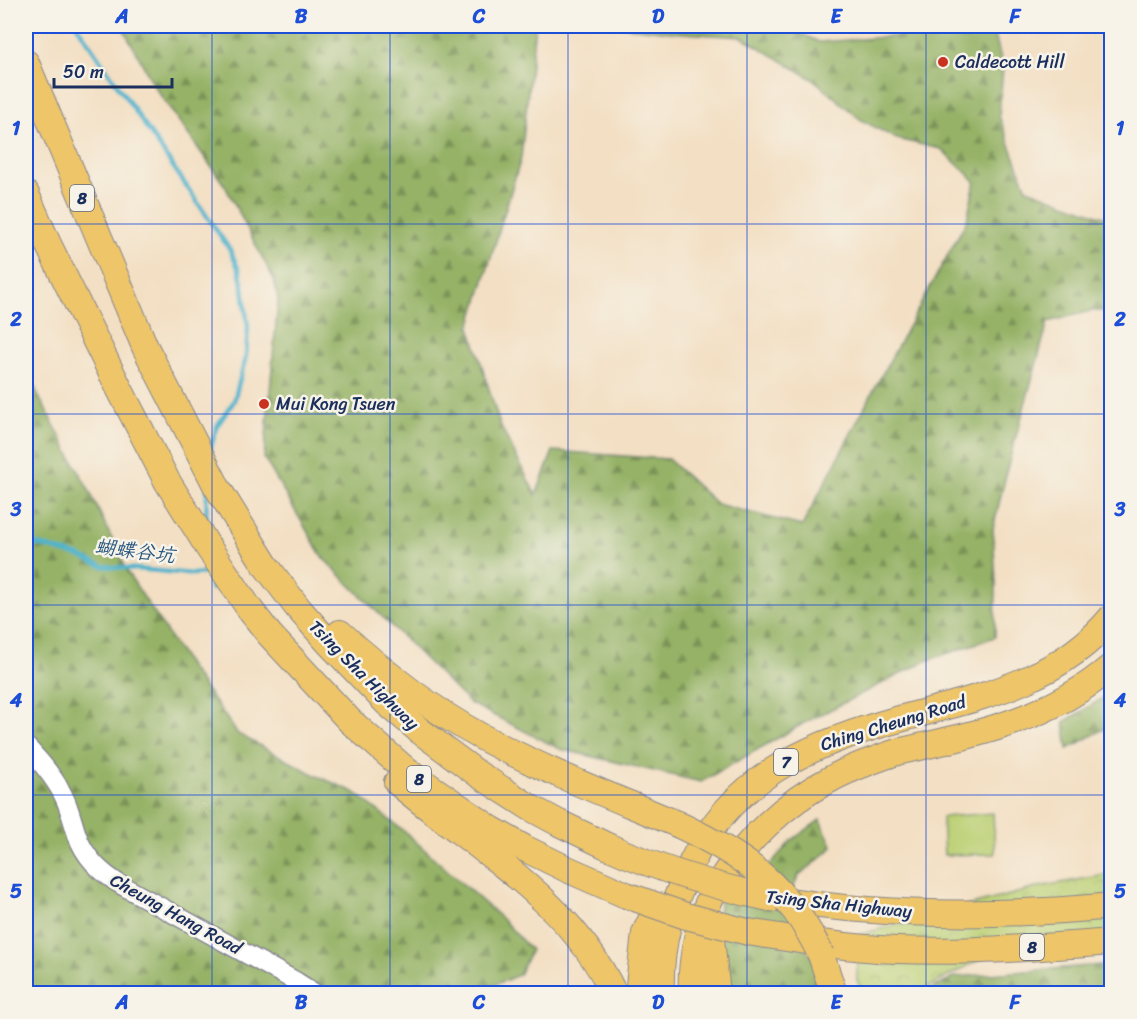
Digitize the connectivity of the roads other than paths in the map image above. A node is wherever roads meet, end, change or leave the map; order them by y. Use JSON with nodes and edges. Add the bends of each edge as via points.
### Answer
{"nodes":[{"id":1,"x":26,"y":63,"type":"edge"},
{"id":2,"x":26,"y":194,"type":"edge"},
{"id":3,"x":266,"y":566,"type":"junction"},
{"id":4,"x":251,"y":611,"type":"junction"},
{"id":5,"x":1112,"y":618,"type":"edge"},
{"id":6,"x":1112,"y":666,"type":"edge"},
{"id":7,"x":26,"y":747,"type":"edge"},
{"id":8,"x":708,"y":902,"type":"junction"},
{"id":9,"x":674,"y":904,"type":"junction"},
{"id":10,"x":1112,"y":906,"type":"edge"},
{"id":11,"x":1112,"y":942,"type":"edge"},
{"id":12,"x":316,"y":993,"type":"edge"},
{"id":13,"x":614,"y":993,"type":"edge"},
{"id":14,"x":638,"y":993,"type":"edge"},
{"id":15,"x":661,"y":993,"type":"edge"},
{"id":16,"x":692,"y":993,"type":"edge"},
{"id":17,"x":717,"y":993,"type":"edge"},
{"id":18,"x":834,"y":993,"type":"edge"}],
"edges":[{"from":1,"to":3,"type":"highway","name":"Tsing Sha Highway","number":"8","via":[[145,347],[217,487]]},
{"from":2,"to":4,"type":"highway","number":"8","via":[[167,481]]},
{"from":3,"to":10,"type":"highway","name":"Tsing Sha Highway","number":"8","bridge":true,"via":[[329,643],[420,731],[531,808],[627,855],[724,888],[832,907],[952,913]]},
{"from":3,"to":18,"type":"highway","bridge":true,"via":[[367,657],[456,722],[526,758],[704,836],[747,862],[782,893],[806,924]]},
{"from":4,"to":11,"type":"highway","number":"8","bridge":true,"via":[[350,721],[407,771],[491,829],[547,860],[626,895],[728,927],[831,945],[952,951]]},
{"from":4,"to":13,"type":"highway","via":[[307,689],[363,750],[420,802],[535,891],[570,926]]},
{"from":5,"to":9,"type":"highway","name":"Ching Cheung Road","number":"7","via":[[1081,648],[1024,681],[985,696],[849,734],[802,753],[765,775],[732,804],[712,829],[696,852]]},
{"from":6,"to":8,"type":"highway","name":"Ching Cheung Road","number":"7","bridge":true,"via":[[1063,700],[1026,717],[987,731],[897,752],[817,786],[780,813],[750,844]]},
{"from":7,"to":12,"type":"street","name":"Cheung Hang Road","via":[[59,788],[84,850],[103,872]]},
{"from":8,"to":16,"type":"highway","name":"Ching Cheung Road","number":"7","via":[[694,953]]},
{"from":8,"to":17,"type":"highway"},
{"from":9,"to":14,"type":"highway","via":[[654,914],[645,933]]},
{"from":9,"to":15,"type":"highway","name":"Ching Cheung Road","number":"7","via":[[664,941]]}]}
